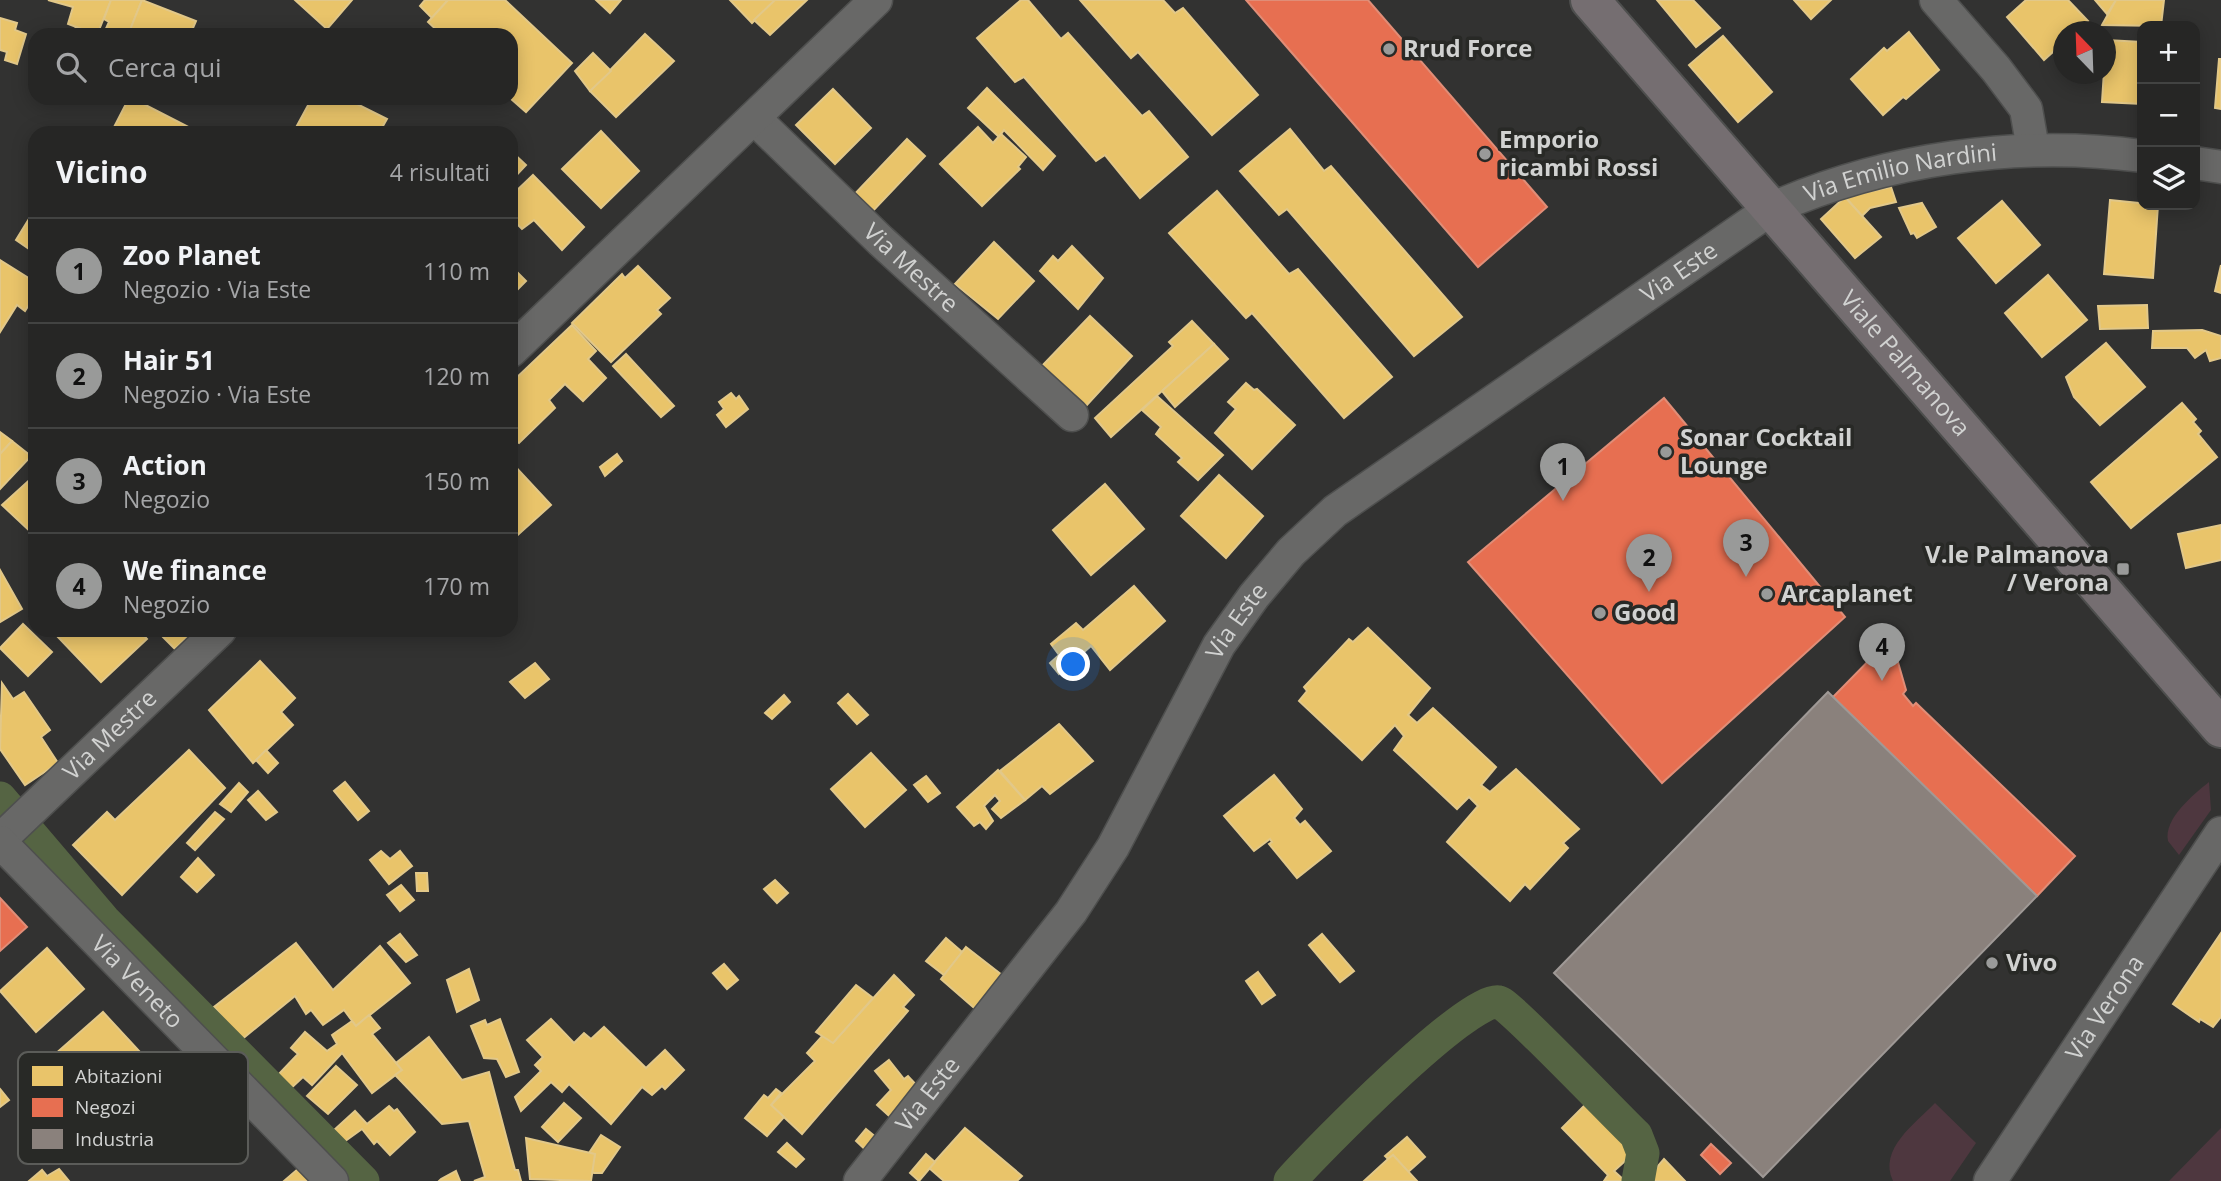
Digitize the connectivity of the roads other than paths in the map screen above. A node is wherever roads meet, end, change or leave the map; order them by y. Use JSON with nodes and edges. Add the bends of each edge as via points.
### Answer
{"nodes":[{"id":1,"x":876,"y":0,"type":"edge"},
{"id":2,"x":1590,"y":0,"type":"edge"},
{"id":3,"x":1936,"y":0,"type":"edge"},
{"id":4,"x":754,"y":118,"type":"junction"},
{"id":5,"x":2033,"y":149,"type":"junction"},
{"id":6,"x":2137,"y":155,"type":"edge"},
{"id":7,"x":2200,"y":164,"type":"edge"},
{"id":8,"x":2221,"y":167,"type":"edge"},
{"id":9,"x":1771,"y":209,"type":"junction"},
{"id":10,"x":518,"y":344,"type":"edge"},
{"id":11,"x":1072,"y":415,"type":"dead end"},
{"id":12,"x":213,"y":637,"type":"edge"},
{"id":13,"x":2221,"y":728,"type":"edge"},
{"id":14,"x":2221,"y":833,"type":"edge"},
{"id":15,"x":4,"y":837,"type":"edge"},
{"id":16,"x":209,"y":1052,"type":"edge"},
{"id":17,"x":248,"y":1093,"type":"edge"},
{"id":18,"x":332,"y":1181,"type":"edge"},
{"id":19,"x":860,"y":1181,"type":"edge"},
{"id":20,"x":1990,"y":1181,"type":"edge"}],
"edges":[{"from":1,"to":4,"type":"street"},
{"from":2,"to":9,"type":"main road","name":"Viale Palmanova"},
{"from":3,"to":5,"type":"street","name":"Via Emilio Nardini","via":[[2026,110]]},
{"from":4,"to":10,"type":"street"},
{"from":4,"to":11,"type":"street","name":"Via Mestre"},
{"from":5,"to":6,"type":"street","name":"Via Emilio Nardini"},
{"from":5,"to":9,"type":"street","name":"Via Emilio Nardini","via":[[1892,170],[1830,186]]},
{"from":7,"to":8,"type":"street"},
{"from":9,"to":13,"type":"main road","name":"Viale Palmanova"},
{"from":9,"to":19,"type":"street","name":"Via Este","via":[[1335,511],[1291,552],[1219,645],[1113,847],[1071,912]]},
{"from":12,"to":15,"type":"street","name":"Via Mestre"},
{"from":14,"to":20,"type":"street","name":"Via Verona"},
{"from":15,"to":16,"type":"street","name":"Via Veneto"},
{"from":17,"to":18,"type":"street","name":"Via Veneto"}]}
